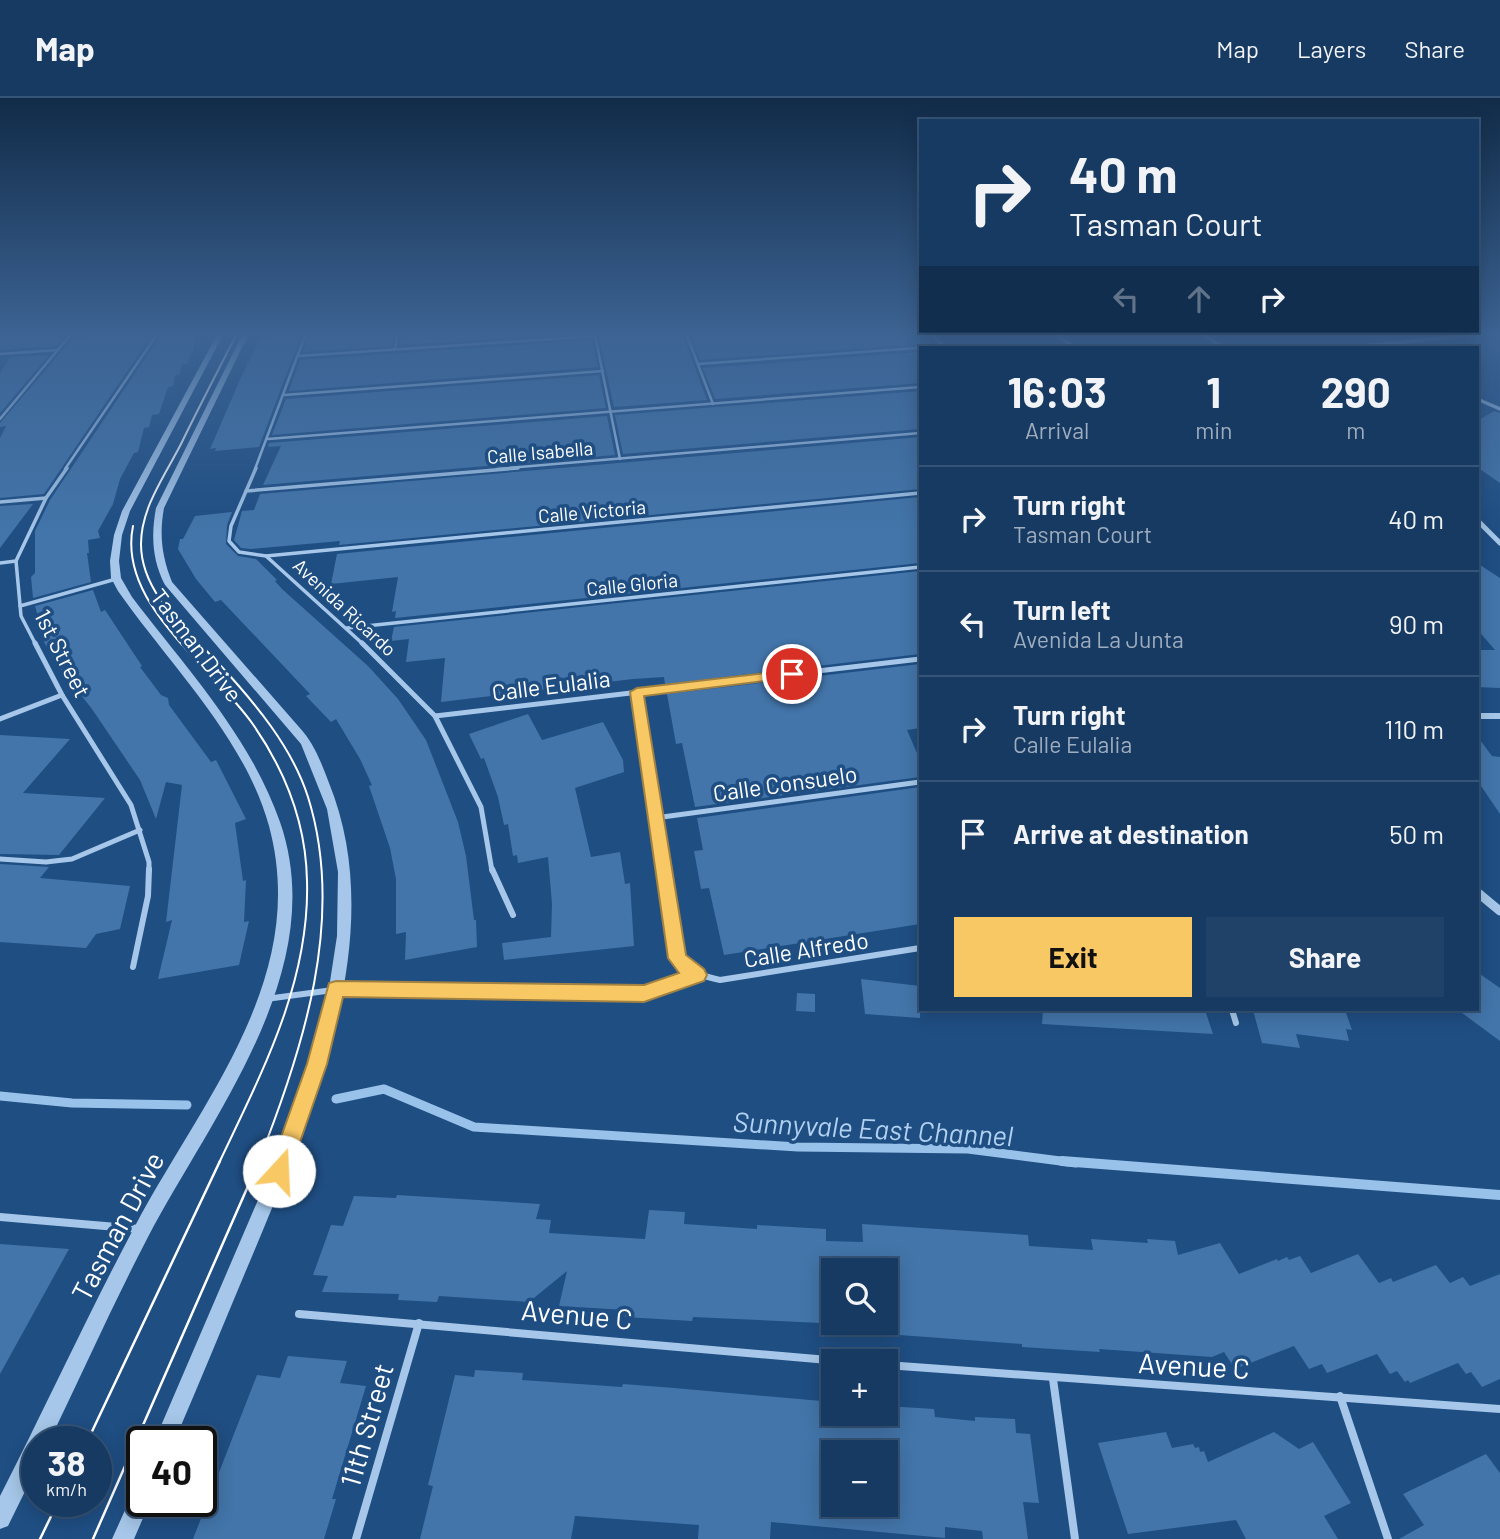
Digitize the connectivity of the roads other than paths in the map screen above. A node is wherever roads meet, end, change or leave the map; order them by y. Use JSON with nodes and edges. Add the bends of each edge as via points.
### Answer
{"nodes":[{"id":1,"x":16,"y":400,"type":"edge"},
{"id":2,"x":112,"y":400,"type":"edge"},
{"id":3,"x":185,"y":400,"type":"edge"},
{"id":4,"x":213,"y":400,"type":"edge"},
{"id":5,"x":282,"y":400,"type":"edge"},
{"id":6,"x":609,"y":400,"type":"edge"},
{"id":7,"x":712,"y":400,"type":"edge"},
{"id":8,"x":759,"y":400,"type":"edge"},
{"id":9,"x":1480,"y":400,"type":"edge"},
{"id":10,"x":713,"y":404,"type":"junction"},
{"id":11,"x":1500,"y":409,"type":"edge"},
{"id":12,"x":611,"y":412,"type":"junction"},
{"id":13,"x":0,"y":419,"type":"edge"},
{"id":14,"x":919,"y":433,"type":"edge"},
{"id":15,"x":268,"y":439,"type":"junction"},
{"id":16,"x":620,"y":459,"type":"junction"},
{"id":17,"x":246,"y":491,"type":"junction"},
{"id":18,"x":919,"y":493,"type":"edge"},
{"id":19,"x":46,"y":498,"type":"junction"},
{"id":20,"x":0,"y":502,"type":"edge"},
{"id":21,"x":1479,"y":522,"type":"edge"},
{"id":22,"x":1500,"y":543,"type":"edge"},
{"id":23,"x":266,"y":556,"type":"junction"},
{"id":24,"x":16,"y":561,"type":"junction"},
{"id":25,"x":0,"y":563,"type":"edge"},
{"id":26,"x":919,"y":567,"type":"edge"},
{"id":27,"x":116,"y":579,"type":"junction"},
{"id":28,"x":20,"y":606,"type":"junction"},
{"id":29,"x":347,"y":628,"type":"junction"},
{"id":30,"x":919,"y":659,"type":"edge"},
{"id":31,"x":637,"y":692,"type":"junction"},
{"id":32,"x":62,"y":695,"type":"junction"},
{"id":33,"x":435,"y":716,"type":"junction"},
{"id":34,"x":1479,"y":716,"type":"edge"},
{"id":35,"x":1500,"y":716,"type":"edge"},
{"id":36,"x":0,"y":719,"type":"edge"},
{"id":37,"x":919,"y":782,"type":"edge"},
{"id":38,"x":655,"y":818,"type":"junction"},
{"id":39,"x":140,"y":830,"type":"junction"},
{"id":40,"x":0,"y":859,"type":"edge"},
{"id":41,"x":1479,"y":894,"type":"edge"},
{"id":42,"x":1499,"y":910,"type":"edge"},
{"id":43,"x":513,"y":915,"type":"dead end"},
{"id":44,"x":919,"y":948,"type":"edge"},
{"id":45,"x":133,"y":967,"type":"dead end"},
{"id":46,"x":697,"y":975,"type":"junction"},
{"id":47,"x":336,"y":989,"type":"junction"},
{"id":48,"x":264,"y":999,"type":"junction"},
{"id":49,"x":1233,"y":1011,"type":"edge"},
{"id":50,"x":1236,"y":1023,"type":"dead end"},
{"id":51,"x":0,"y":1217,"type":"edge"},
{"id":52,"x":143,"y":1229,"type":"junction"},
{"id":53,"x":299,"y":1314,"type":"dead end"},
{"id":54,"x":419,"y":1323,"type":"junction"},
{"id":55,"x":821,"y":1359,"type":"edge"},
{"id":56,"x":898,"y":1366,"type":"edge"},
{"id":57,"x":1053,"y":1380,"type":"junction"},
{"id":58,"x":1340,"y":1396,"type":"junction"},
{"id":59,"x":1500,"y":1409,"type":"edge"},
{"id":60,"x":47,"y":1426,"type":"edge"},
{"id":61,"x":171,"y":1426,"type":"edge"},
{"id":62,"x":21,"y":1477,"type":"edge"},
{"id":63,"x":133,"y":1517,"type":"edge"},
{"id":64,"x":0,"y":1518,"type":"edge"},
{"id":65,"x":123,"y":1539,"type":"edge"},
{"id":66,"x":356,"y":1539,"type":"edge"},
{"id":67,"x":1075,"y":1539,"type":"edge"},
{"id":68,"x":1388,"y":1539,"type":"edge"}],
"edges":[{"from":1,"to":13,"type":"lane"},
{"from":2,"to":19,"type":"lane"},
{"from":3,"to":27,"type":"street","via":[[126,512],[118,534]]},
{"from":4,"to":47,"type":"street","name":"Tasman Drive","via":[[160,508],[157,555],[168,583],[308,746],[325,785],[343,847],[345,890]]},
{"from":5,"to":15,"type":"lane","name":"Avenida Ricardo"},
{"from":6,"to":12,"type":"lane"},
{"from":7,"to":10,"type":"lane"},
{"from":8,"to":10,"type":"lane"},
{"from":9,"to":11,"type":"street"},
{"from":10,"to":12,"type":"lane"},
{"from":12,"to":15,"type":"lane"},
{"from":12,"to":16,"type":"lane"},
{"from":14,"to":16,"type":"lane","name":"Calle Isabella"},
{"from":15,"to":17,"type":"lane","name":"Avenida Ricardo"},
{"from":16,"to":17,"type":"lane","name":"Calle Isabella"},
{"from":17,"to":23,"type":"lane","name":"Avenida Ricardo","via":[[229,541],[239,552]]},
{"from":18,"to":23,"type":"lane","name":"Calle Victoria"},
{"from":19,"to":20,"type":"lane"},
{"from":19,"to":24,"type":"lane"},
{"from":21,"to":22,"type":"street"},
{"from":23,"to":29,"type":"lane","name":"Avenida Ricardo"},
{"from":24,"to":25,"type":"lane"},
{"from":24,"to":28,"type":"lane","name":"1st Street"},
{"from":26,"to":29,"type":"lane","name":"Calle Gloria"},
{"from":27,"to":28,"type":"lane"},
{"from":27,"to":48,"type":"street","name":"Tasman Drive","via":[[239,746],[260,782],[276,825],[286,901],[281,940]]},
{"from":28,"to":32,"type":"lane","name":"1st Street"},
{"from":29,"to":33,"type":"lane","name":"Avenida Ricardo"},
{"from":30,"to":31,"type":"lane","name":"Calle Eulalia"},
{"from":31,"to":33,"type":"lane","name":"Calle Eulalia"},
{"from":31,"to":38,"type":"lane"},
{"from":32,"to":36,"type":"lane"},
{"from":32,"to":39,"type":"lane","name":"1st Street","via":[[131,805]]},
{"from":33,"to":43,"type":"lane","name":"Avenida Ricardo","via":[[481,807],[492,875]]},
{"from":34,"to":35,"type":"street"},
{"from":37,"to":38,"type":"lane","name":"Calle Consuelo"},
{"from":38,"to":46,"type":"lane","via":[[678,958]]},
{"from":39,"to":40,"type":"lane","via":[[72,859]]},
{"from":39,"to":45,"type":"lane","name":"1st Street","via":[[149,862],[148,896]]},
{"from":41,"to":42,"type":"street"},
{"from":44,"to":46,"type":"lane","name":"Calle Alfredo","via":[[720,980]]},
{"from":46,"to":47,"type":"street","via":[[644,994]]},
{"from":47,"to":48,"type":"lane"},
{"from":47,"to":61,"type":"street","name":"Tasman Drive","via":[[317,1064],[279,1171]]},
{"from":48,"to":52,"type":"street","name":"Tasman Drive","via":[[223,1088]]},
{"from":49,"to":50,"type":"lane"},
{"from":51,"to":52,"type":"lane"},
{"from":52,"to":60,"type":"street","name":"Tasman Drive"},
{"from":53,"to":54,"type":"lane","name":"Avenue C"},
{"from":54,"to":55,"type":"lane","name":"Avenue C"},
{"from":54,"to":66,"type":"lane","name":"11th Street"},
{"from":56,"to":57,"type":"lane","name":"Avenue C"},
{"from":57,"to":58,"type":"lane","name":"Avenue C"},
{"from":57,"to":67,"type":"lane"},
{"from":58,"to":59,"type":"lane","name":"Avenue C"},
{"from":58,"to":68,"type":"lane"},
{"from":62,"to":64,"type":"street","name":"Tasman Drive"},
{"from":63,"to":65,"type":"street"}]}
